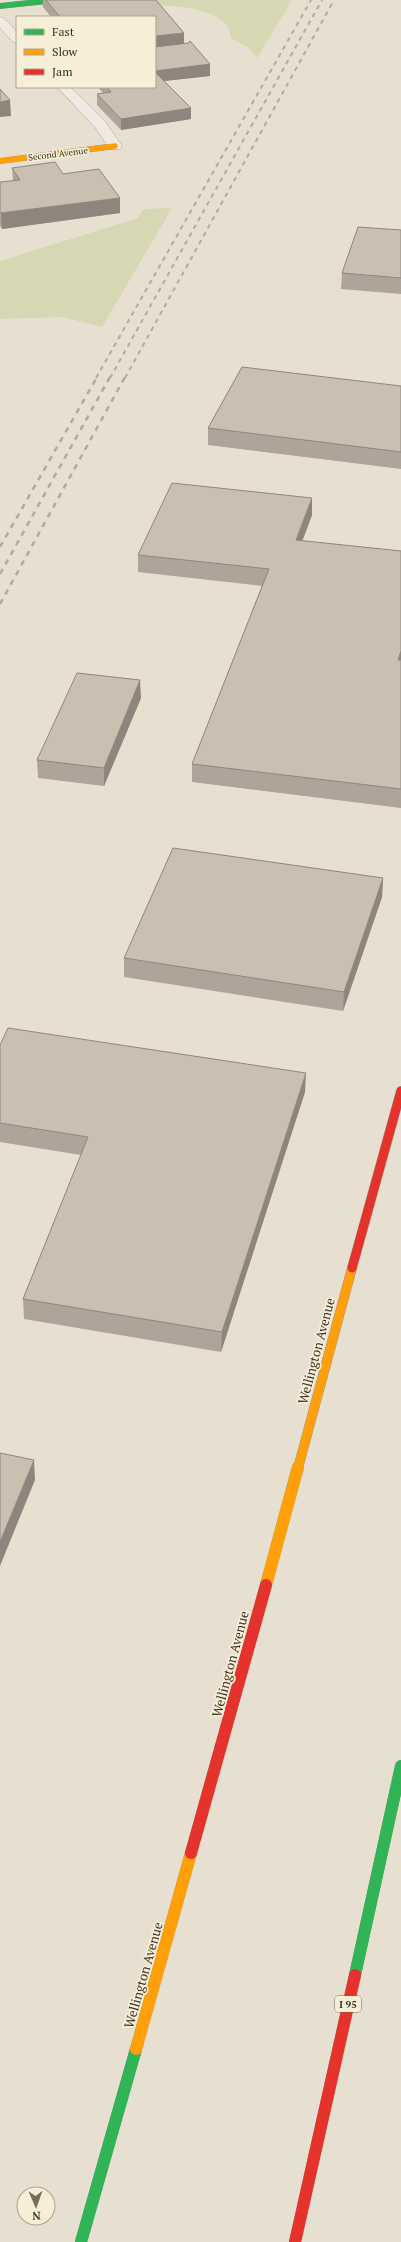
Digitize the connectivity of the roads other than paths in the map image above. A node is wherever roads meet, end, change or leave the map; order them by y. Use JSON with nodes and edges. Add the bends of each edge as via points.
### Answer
{"nodes":[{"id":1,"x":57,"y":0,"type":"edge"},
{"id":2,"x":0,"y":6,"type":"edge"},
{"id":3,"x":0,"y":21,"type":"edge"},
{"id":4,"x":16,"y":38,"type":"edge"},
{"id":5,"x":64,"y":88,"type":"edge"},
{"id":6,"x":116,"y":146,"type":"joint"},
{"id":7,"x":0,"y":161,"type":"edge"},
{"id":8,"x":401,"y":1091,"type":"edge"},
{"id":9,"x":401,"y":1766,"type":"edge"},
{"id":10,"x":81,"y":2242,"type":"edge"},
{"id":11,"x":296,"y":2242,"type":"edge"}],
"edges":[{"from":1,"to":2,"type":"main road"},
{"from":3,"to":4,"type":"street"},
{"from":5,"to":6,"type":"street","via":[[100,123]]},
{"from":6,"to":7,"type":"main road","name":"Second Avenue"},
{"from":8,"to":10,"type":"main road","name":"Wellington Avenue","via":[[223,1740]]},
{"from":9,"to":11,"type":"main road","number":"I 95"}]}
